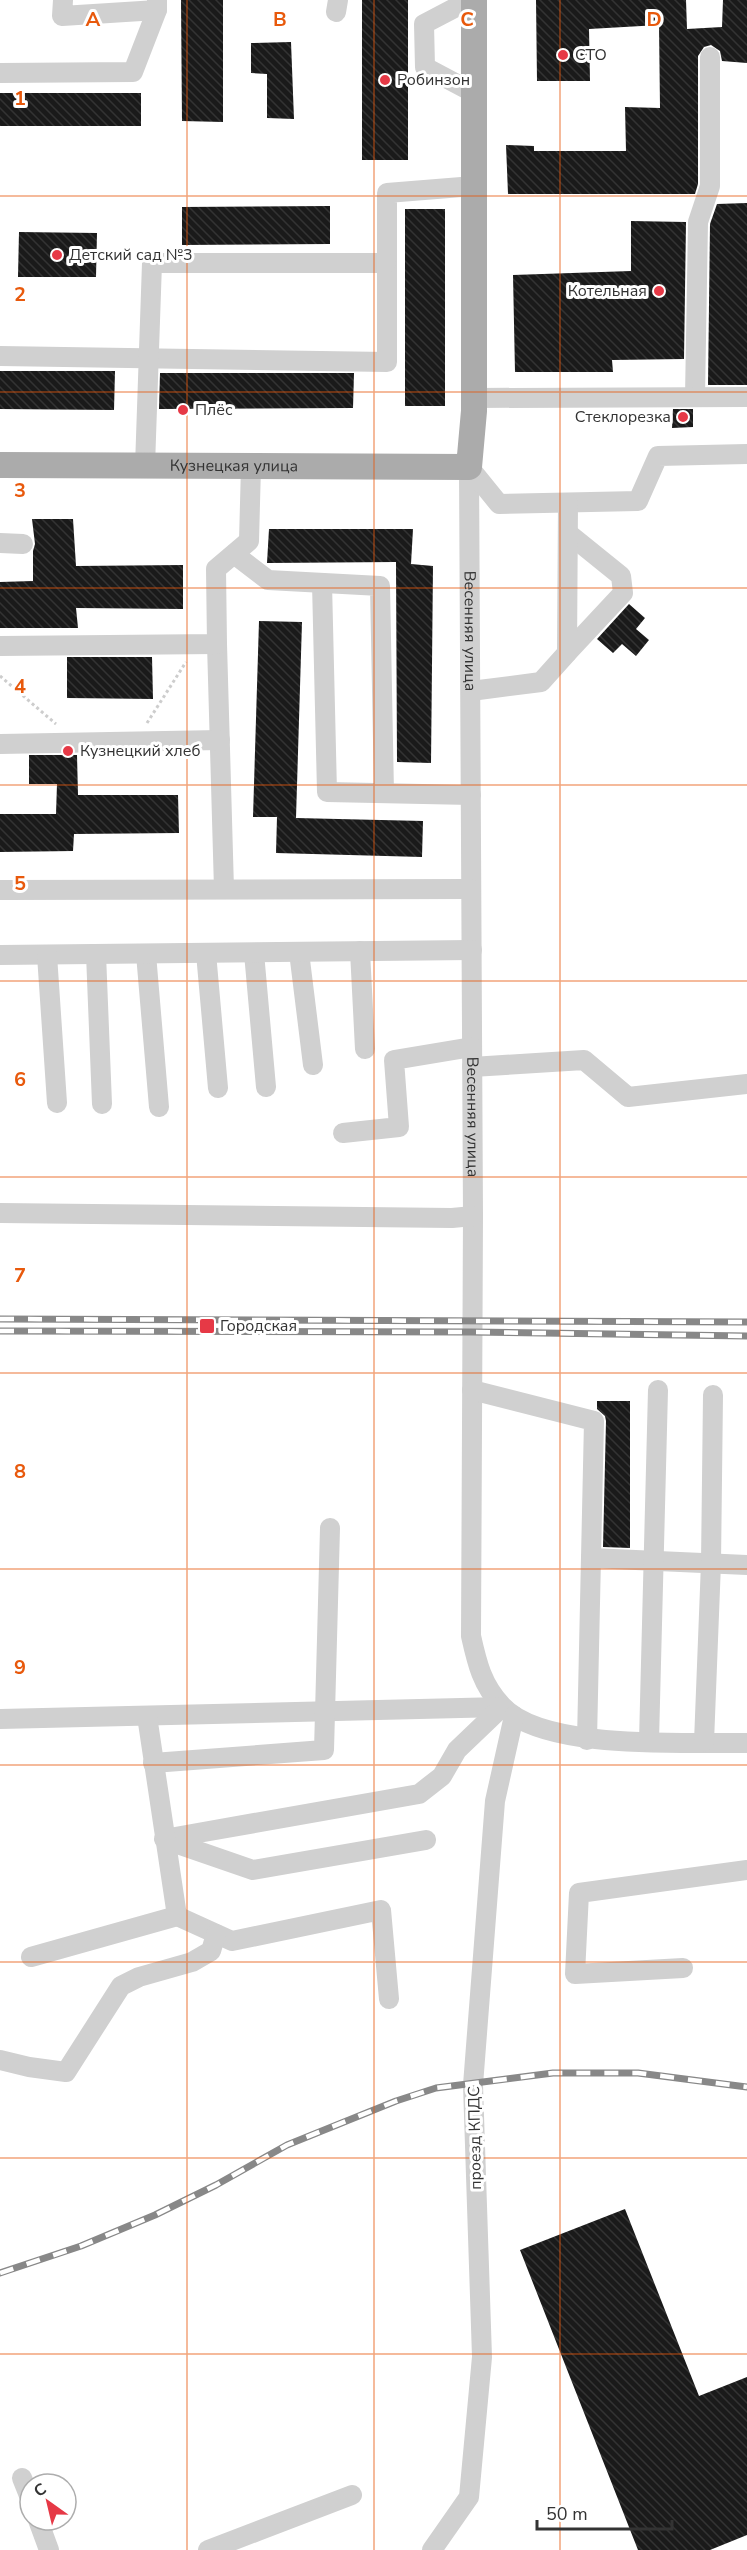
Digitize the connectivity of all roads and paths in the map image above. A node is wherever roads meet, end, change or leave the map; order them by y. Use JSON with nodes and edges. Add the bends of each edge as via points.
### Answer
{"nodes":[{"id":1,"x":63,"y":0,"type":"edge"},
{"id":2,"x":472,"y":0,"type":"edge"},
{"id":3,"x":157,"y":5,"type":"edge"},
{"id":4,"x":710,"y":57,"type":"dead end"},
{"id":5,"x":0,"y":73,"type":"edge"},
{"id":6,"x":474,"y":93,"type":"junction"},
{"id":7,"x":474,"y":186,"type":"junction"},
{"id":8,"x":386,"y":263,"type":"junction"},
{"id":9,"x":0,"y":356,"type":"edge"},
{"id":10,"x":147,"y":358,"type":"junction"},
{"id":11,"x":695,"y":397,"type":"junction"},
{"id":12,"x":747,"y":397,"type":"edge"},
{"id":13,"x":474,"y":398,"type":"junction"},
{"id":14,"x":747,"y":454,"type":"edge"},
{"id":15,"x":0,"y":465,"type":"edge"},
{"id":16,"x":145,"y":466,"type":"junction"},
{"id":17,"x":250,"y":466,"type":"junction"},
{"id":18,"x":470,"y":467,"type":"junction"},
{"id":19,"x":568,"y":503,"type":"junction"},
{"id":20,"x":569,"y":534,"type":"junction"},
{"id":21,"x":0,"y":543,"type":"edge"},
{"id":22,"x":22,"y":544,"type":"dead end"},
{"id":23,"x":234,"y":554,"type":"junction"},
{"id":24,"x":322,"y":583,"type":"junction"},
{"id":25,"x":218,"y":644,"type":"junction"},
{"id":26,"x":198,"y":645,"type":"junction"},
{"id":27,"x":0,"y":646,"type":"edge"},
{"id":28,"x":567,"y":653,"type":"junction"},
{"id":29,"x":0,"y":676,"type":"edge"},
{"id":30,"x":471,"y":691,"type":"junction"},
{"id":31,"x":220,"y":740,"type":"junction"},
{"id":32,"x":135,"y":742,"type":"junction"},
{"id":33,"x":78,"y":743,"type":"junction"},
{"id":34,"x":0,"y":744,"type":"edge"},
{"id":35,"x":384,"y":793,"type":"junction"},
{"id":36,"x":471,"y":795,"type":"junction"},
{"id":37,"x":224,"y":888,"type":"junction"},
{"id":38,"x":471,"y":889,"type":"junction"},
{"id":39,"x":0,"y":890,"type":"edge"},
{"id":40,"x":472,"y":950,"type":"junction"},
{"id":41,"x":360,"y":951,"type":"junction"},
{"id":42,"x":254,"y":952,"type":"junction"},
{"id":43,"x":299,"y":952,"type":"junction"},
{"id":44,"x":206,"y":953,"type":"junction"},
{"id":45,"x":96,"y":954,"type":"junction"},
{"id":46,"x":146,"y":954,"type":"junction"},
{"id":47,"x":0,"y":955,"type":"edge"},
{"id":48,"x":47,"y":955,"type":"junction"},
{"id":49,"x":472,"y":1047,"type":"junction"},
{"id":50,"x":365,"y":1049,"type":"dead end"},
{"id":51,"x":313,"y":1065,"type":"dead end"},
{"id":52,"x":472,"y":1067,"type":"junction"},
{"id":53,"x":747,"y":1084,"type":"edge"},
{"id":54,"x":266,"y":1086,"type":"dead end"},
{"id":55,"x":218,"y":1089,"type":"dead end"},
{"id":56,"x":57,"y":1103,"type":"dead end"},
{"id":57,"x":102,"y":1104,"type":"dead end"},
{"id":58,"x":159,"y":1107,"type":"dead end"},
{"id":59,"x":343,"y":1132,"type":"dead end"},
{"id":60,"x":0,"y":1213,"type":"edge"},
{"id":61,"x":473,"y":1216,"type":"junction"},
{"id":62,"x":472,"y":1390,"type":"junction"},
{"id":63,"x":658,"y":1390,"type":"dead end"},
{"id":64,"x":713,"y":1395,"type":"dead end"},
{"id":65,"x":330,"y":1528,"type":"dead end"},
{"id":66,"x":591,"y":1558,"type":"junction"},
{"id":67,"x":653,"y":1561,"type":"junction"},
{"id":68,"x":711,"y":1563,"type":"junction"},
{"id":69,"x":747,"y":1565,"type":"edge"},
{"id":70,"x":326,"y":1711,"type":"junction"},
{"id":71,"x":508,"y":1711,"type":"junction"},
{"id":72,"x":147,"y":1716,"type":"junction"},
{"id":73,"x":0,"y":1719,"type":"edge"},
{"id":74,"x":587,"y":1740,"type":"junction"},
{"id":75,"x":648,"y":1741,"type":"junction"},
{"id":76,"x":704,"y":1742,"type":"junction"},
{"id":77,"x":747,"y":1743,"type":"edge"},
{"id":78,"x":153,"y":1763,"type":"junction"},
{"id":79,"x":164,"y":1839,"type":"junction"},
{"id":80,"x":426,"y":1840,"type":"dead end"},
{"id":81,"x":747,"y":1870,"type":"edge"},
{"id":82,"x":177,"y":1916,"type":"junction"},
{"id":83,"x":216,"y":1934,"type":"junction"},
{"id":84,"x":31,"y":1957,"type":"dead end"},
{"id":85,"x":683,"y":1968,"type":"dead end"},
{"id":86,"x":389,"y":1999,"type":"dead end"},
{"id":87,"x":0,"y":2060,"type":"edge"},
{"id":88,"x":352,"y":2495,"type":"dead end"},
{"id":89,"x":43,"y":2532,"type":"edge"},
{"id":90,"x":50,"y":2550,"type":"edge"},
{"id":91,"x":208,"y":2550,"type":"edge"},
{"id":92,"x":432,"y":2550,"type":"edge"}],
"edges":[{"from":1,"to":3,"type":"street","via":[[62,16]]},
{"from":2,"to":6,"type":"main road","name":"Весенняя улица"},
{"from":2,"to":6,"type":"street","via":[[424,24],[425,67]]},
{"from":3,"to":5,"type":"street","via":[[133,72]]},
{"from":4,"to":11,"type":"street","via":[[710,186],[698,222]]},
{"from":6,"to":7,"type":"main road","name":"Весенняя улица"},
{"from":7,"to":8,"type":"street","via":[[387,193]]},
{"from":7,"to":13,"type":"main road","name":"Весенняя улица"},
{"from":8,"to":10,"type":"street","via":[[152,262]]},
{"from":8,"to":10,"type":"street","via":[[387,362]]},
{"from":9,"to":10,"type":"street"},
{"from":10,"to":16,"type":"street"},
{"from":11,"to":12,"type":"street"},
{"from":11,"to":13,"type":"street"},
{"from":13,"to":18,"type":"main road","name":"Весенняя улица"},
{"from":14,"to":19,"type":"street","via":[[658,456],[638,501]]},
{"from":15,"to":16,"type":"main road","name":"Кузнецкая улица"},
{"from":16,"to":17,"type":"main road","name":"Кузнецкая улица"},
{"from":17,"to":18,"type":"main road","name":"Кузнецкая улица"},
{"from":17,"to":23,"type":"street","via":[[249,541]]},
{"from":18,"to":19,"type":"street","via":[[499,504]]},
{"from":18,"to":30,"type":"street","name":"Весенняя улица"},
{"from":19,"to":20,"type":"street"},
{"from":20,"to":28,"type":"street"},
{"from":20,"to":28,"type":"street","via":[[621,576],[623,593]]},
{"from":21,"to":22,"type":"street"},
{"from":23,"to":24,"type":"street","via":[[268,580]]},
{"from":23,"to":25,"type":"street","via":[[216,569]]},
{"from":24,"to":35,"type":"street","via":[[380,586]]},
{"from":24,"to":35,"type":"street","via":[[327,792]]},
{"from":25,"to":26,"type":"street"},
{"from":25,"to":31,"type":"street"},
{"from":26,"to":27,"type":"street"},
{"from":26,"to":32,"type":"path"},
{"from":28,"to":30,"type":"street","via":[[541,682]]},
{"from":29,"to":33,"type":"path"},
{"from":30,"to":36,"type":"street","name":"Весенняя улица"},
{"from":31,"to":32,"type":"street"},
{"from":31,"to":37,"type":"street"},
{"from":32,"to":33,"type":"street"},
{"from":33,"to":34,"type":"street"},
{"from":35,"to":36,"type":"street"},
{"from":36,"to":38,"type":"street","name":"Весенняя улица"},
{"from":37,"to":38,"type":"street"},
{"from":37,"to":39,"type":"street"},
{"from":38,"to":40,"type":"street","name":"Весенняя улица"},
{"from":40,"to":41,"type":"street"},
{"from":40,"to":49,"type":"street","name":"Весенняя улица"},
{"from":41,"to":43,"type":"street"},
{"from":41,"to":50,"type":"street"},
{"from":42,"to":43,"type":"street"},
{"from":42,"to":44,"type":"street"},
{"from":42,"to":54,"type":"street"},
{"from":43,"to":51,"type":"street"},
{"from":44,"to":46,"type":"street"},
{"from":44,"to":55,"type":"street"},
{"from":45,"to":46,"type":"street"},
{"from":45,"to":48,"type":"street"},
{"from":45,"to":57,"type":"street"},
{"from":46,"to":58,"type":"street"},
{"from":47,"to":48,"type":"street"},
{"from":48,"to":56,"type":"street"},
{"from":49,"to":52,"type":"street","name":"Весенняя улица"},
{"from":49,"to":59,"type":"street","via":[[394,1060],[399,1127]]},
{"from":52,"to":53,"type":"street","via":[[584,1060],[628,1097]]},
{"from":52,"to":61,"type":"street","name":"Весенняя улица"},
{"from":60,"to":61,"type":"street"},
{"from":61,"to":62,"type":"street","name":"Весенняя улица"},
{"from":62,"to":66,"type":"street","via":[[594,1421]]},
{"from":62,"to":71,"type":"street","name":"Весенняя улица","via":[[471,1636],[481,1676]]},
{"from":63,"to":67,"type":"street"},
{"from":64,"to":68,"type":"street"},
{"from":65,"to":70,"type":"street"},
{"from":66,"to":67,"type":"street"},
{"from":66,"to":74,"type":"street"},
{"from":67,"to":68,"type":"street"},
{"from":67,"to":75,"type":"street"},
{"from":68,"to":69,"type":"street"},
{"from":68,"to":76,"type":"street"},
{"from":70,"to":71,"type":"street"},
{"from":70,"to":72,"type":"street"},
{"from":70,"to":78,"type":"street","via":[[324,1749]]},
{"from":71,"to":74,"type":"street","via":[[550,1732]]},
{"from":71,"to":79,"type":"street","via":[[457,1750],[442,1776],[419,1794]]},
{"from":71,"to":92,"type":"street","name":"проезд КПДС","via":[[495,1801],[473,2085],[482,2357],[469,2497]]},
{"from":72,"to":73,"type":"street"},
{"from":72,"to":78,"type":"street"},
{"from":74,"to":75,"type":"street"},
{"from":75,"to":76,"type":"street"},
{"from":76,"to":77,"type":"street"},
{"from":78,"to":79,"type":"street"},
{"from":79,"to":80,"type":"street","via":[[253,1870]]},
{"from":79,"to":82,"type":"street"},
{"from":81,"to":85,"type":"street","via":[[579,1893],[575,1974]]},
{"from":82,"to":83,"type":"street"},
{"from":82,"to":84,"type":"street"},
{"from":83,"to":86,"type":"street","via":[[232,1941],[381,1910]]},
{"from":83,"to":87,"type":"street","via":[[210,1952],[192,1962],[121,1986],[66,2072]]},
{"from":88,"to":91,"type":"street"},
{"from":89,"to":90,"type":"street"}]}
